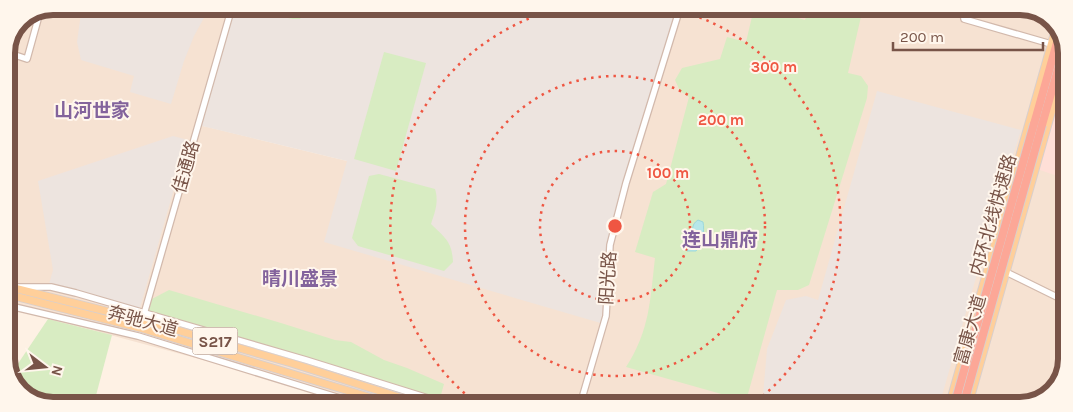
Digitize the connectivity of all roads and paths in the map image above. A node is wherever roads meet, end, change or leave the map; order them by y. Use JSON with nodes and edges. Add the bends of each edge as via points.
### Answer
{"nodes":[{"id":1,"x":230,"y":15,"type":"edge"},
{"id":2,"x":678,"y":15,"type":"edge"},
{"id":3,"x":963,"y":15,"type":"edge"},
{"id":4,"x":38,"y":18,"type":"edge"},
{"id":5,"x":1053,"y":35,"type":"edge"},
{"id":6,"x":1051,"y":44,"type":"junction"},
{"id":7,"x":1057,"y":44,"type":"edge"},
{"id":8,"x":15,"y":55,"type":"edge"},
{"id":9,"x":1058,"y":69,"type":"edge"},
{"id":10,"x":1058,"y":89,"type":"edge"},
{"id":11,"x":988,"y":267,"type":"junction"},
{"id":12,"x":1006,"y":272,"type":"junction"},
{"id":13,"x":15,"y":291,"type":"edge"},
{"id":14,"x":15,"y":291,"type":"edge"},
{"id":15,"x":1058,"y":298,"type":"edge"},
{"id":16,"x":15,"y":307,"type":"edge"},
{"id":17,"x":143,"y":316,"type":"junction"},
{"id":18,"x":140,"y":328,"type":"junction"},
{"id":19,"x":335,"y":397,"type":"edge"},
{"id":20,"x":369,"y":397,"type":"edge"},
{"id":21,"x":399,"y":397,"type":"edge"},
{"id":22,"x":423,"y":397,"type":"edge"},
{"id":23,"x":582,"y":397,"type":"edge"},
{"id":24,"x":952,"y":397,"type":"edge"},
{"id":25,"x":957,"y":397,"type":"edge"},
{"id":26,"x":966,"y":397,"type":"edge"},
{"id":27,"x":971,"y":397,"type":"edge"}],
"edges":[{"from":1,"to":17,"type":"street","name":"佳通路"},
{"from":2,"to":23,"type":"street","name":"阳光路","via":[[626,183],[609,250],[606,316]]},
{"from":3,"to":6,"type":"street","via":[[964,19]]},
{"from":4,"to":8,"type":"street","via":[[27,59]]},
{"from":5,"to":6,"type":"main road","name":"富康大道"},
{"from":6,"to":11,"type":"main road","name":"富康大道"},
{"from":7,"to":25,"type":"highway","name":"内环北线快速路","bridge":true},
{"from":9,"to":26,"type":"highway","name":"内环北线快速路","bridge":true},
{"from":10,"to":12,"type":"main road","name":"富康大道"},
{"from":11,"to":12,"type":"street"},
{"from":11,"to":24,"type":"main road","name":"富康大道"},
{"from":12,"to":15,"type":"street"},
{"from":12,"to":27,"type":"main road","name":"富康大道"},
{"from":13,"to":17,"type":"main road","name":"奔驰大道","number":"S217"},
{"from":14,"to":18,"type":"main road","name":"奔驰大道","number":"S217"},
{"from":16,"to":19,"type":"street","via":[[138,336]]},
{"from":17,"to":18,"type":"street","name":"佳通路"},
{"from":17,"to":21,"type":"main road","name":"奔驰大道","number":"S217"},
{"from":17,"to":22,"type":"street"},
{"from":18,"to":20,"type":"main road","name":"奔驰大道","number":"S217"}]}
